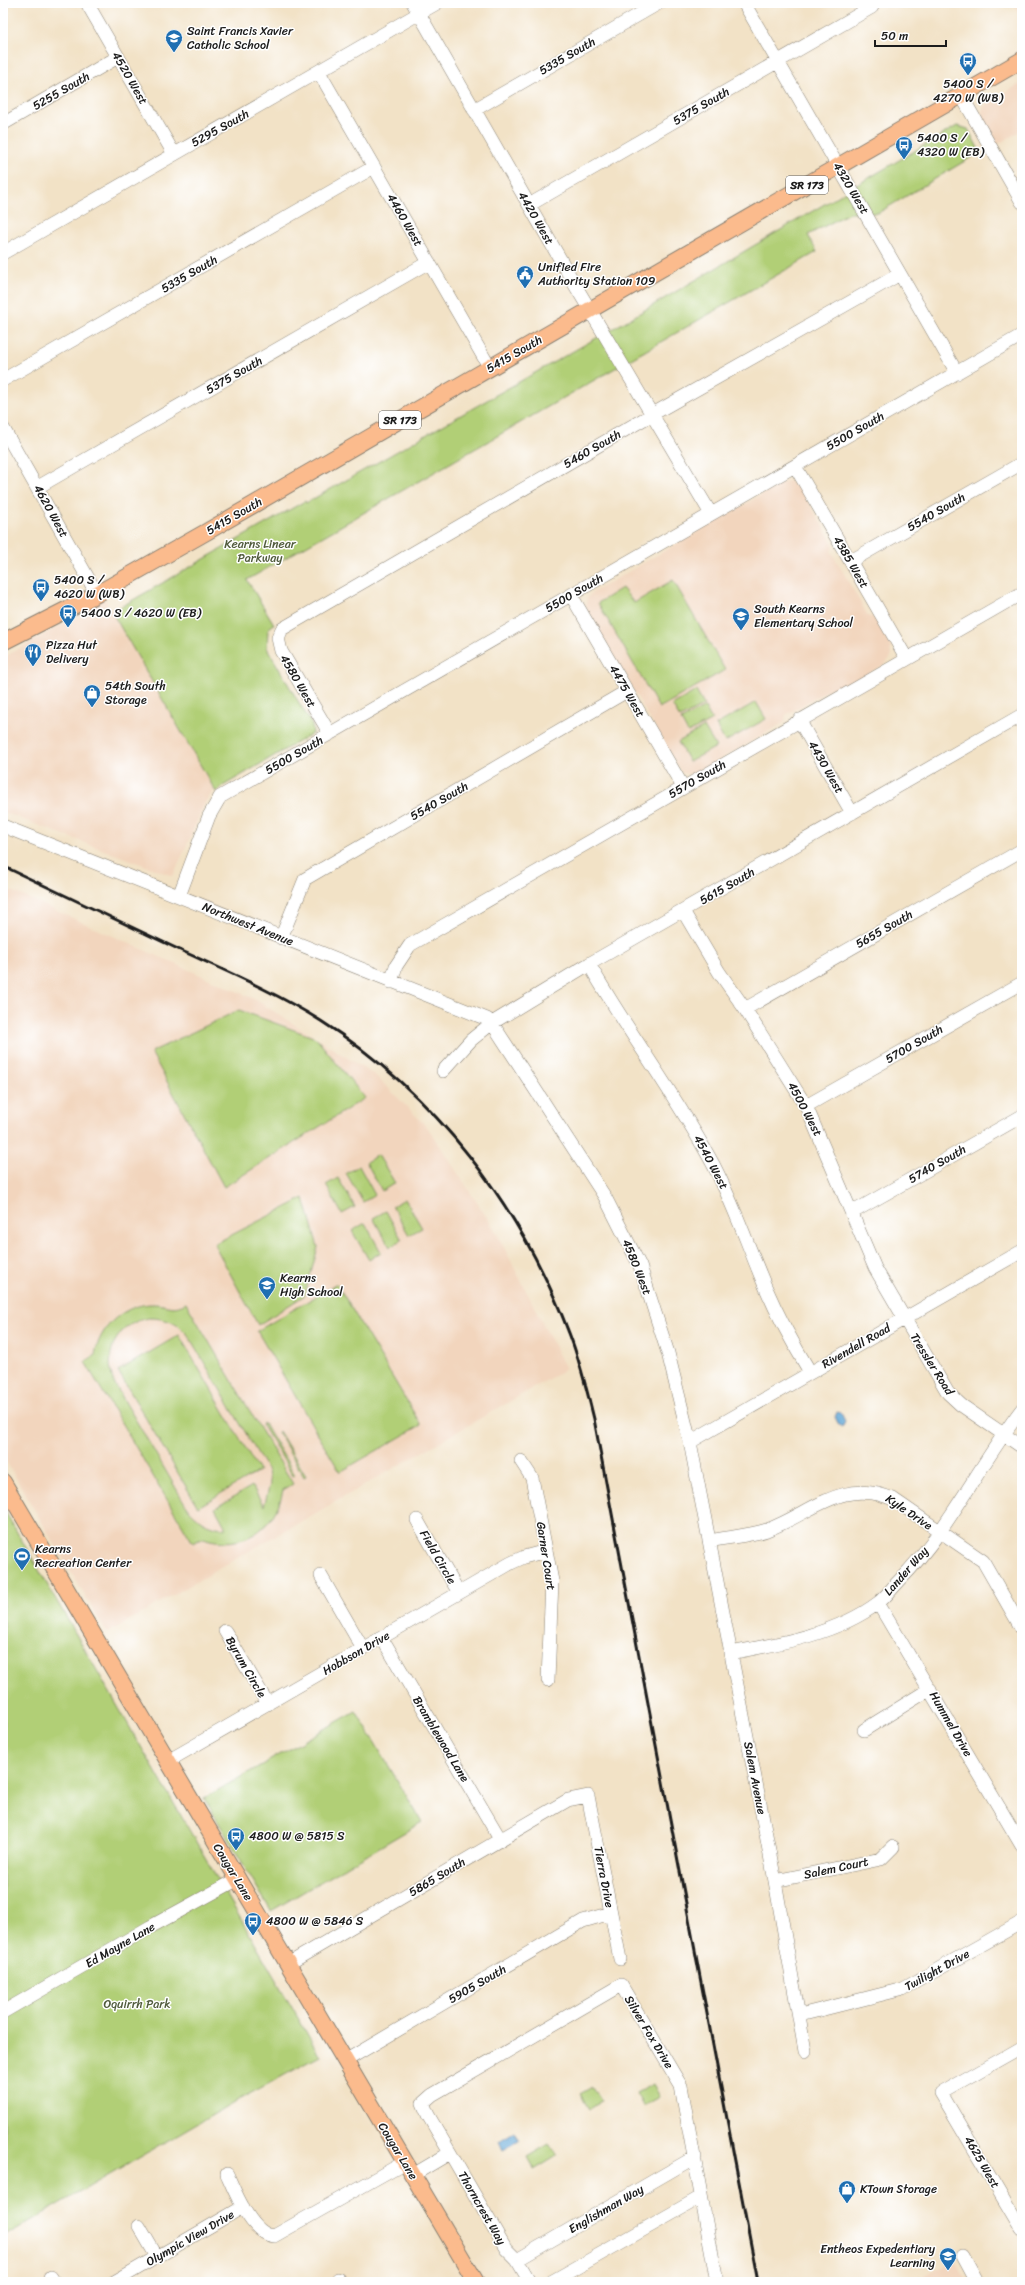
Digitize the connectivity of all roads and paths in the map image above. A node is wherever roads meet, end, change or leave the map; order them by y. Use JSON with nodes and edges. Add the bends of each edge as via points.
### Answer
{"nodes":[{"id":1,"x":87,"y":3,"type":"edge"},
{"id":2,"x":438,"y":3,"type":"edge"},
{"id":3,"x":659,"y":3,"type":"edge"},
{"id":4,"x":744,"y":3,"type":"edge"},
{"id":5,"x":871,"y":5,"type":"edge"},
{"id":6,"x":416,"y":8,"type":"edge"},
{"id":7,"x":118,"y":57,"type":"junction"},
{"id":8,"x":1022,"y":60,"type":"edge"},
{"id":9,"x":778,"y":62,"type":"junction"},
{"id":10,"x":319,"y":72,"type":"junction"},
{"id":11,"x":961,"y":95,"type":"junction"},
{"id":12,"x":474,"y":110,"type":"junction"},
{"id":13,"x":3,"y":124,"type":"edge"},
{"id":14,"x":174,"y":154,"type":"junction"},
{"id":15,"x":374,"y":167,"type":"junction"},
{"id":16,"x":838,"y":167,"type":"junction"},
{"id":17,"x":1022,"y":202,"type":"edge"},
{"id":18,"x":529,"y":205,"type":"junction"},
{"id":19,"x":3,"y":253,"type":"edge"},
{"id":20,"x":429,"y":262,"type":"junction"},
{"id":21,"x":900,"y":274,"type":"junction"},
{"id":22,"x":591,"y":310,"type":"junction"},
{"id":23,"x":1022,"y":335,"type":"edge"},
{"id":24,"x":490,"y":368,"type":"junction"},
{"id":25,"x":957,"y":373,"type":"junction"},
{"id":26,"x":3,"y":380,"type":"edge"},
{"id":27,"x":651,"y":415,"type":"junction"},
{"id":28,"x":3,"y":428,"type":"edge"},
{"id":29,"x":1022,"y":463,"type":"edge"},
{"id":30,"x":795,"y":466,"type":"junction"},
{"id":31,"x":38,"y":487,"type":"junction"},
{"id":32,"x":711,"y":514,"type":"junction"},
{"id":33,"x":850,"y":561,"type":"junction"},
{"id":34,"x":1022,"y":593,"type":"edge"},
{"id":35,"x":98,"y":594,"type":"junction"},
{"id":36,"x":571,"y":595,"type":"junction"},
{"id":37,"x":286,"y":627,"type":"joint"},
{"id":38,"x":3,"y":642,"type":"edge"},
{"id":39,"x":907,"y":659,"type":"junction"},
{"id":40,"x":627,"y":691,"type":"junction"},
{"id":41,"x":1022,"y":715,"type":"edge"},
{"id":42,"x":799,"y":720,"type":"junction"},
{"id":43,"x":330,"y":734,"type":"junction"},
{"id":44,"x":683,"y":787,"type":"junction"},
{"id":45,"x":852,"y":813,"type":"junction"},
{"id":46,"x":3,"y":826,"type":"edge"},
{"id":47,"x":1022,"y":850,"type":"edge"},
{"id":48,"x":178,"y":896,"type":"junction"},
{"id":49,"x":683,"y":912,"type":"junction"},
{"id":50,"x":281,"y":938,"type":"junction"},
{"id":51,"x":589,"y":964,"type":"junction"},
{"id":52,"x":390,"y":982,"type":"junction"},
{"id":53,"x":1022,"y":983,"type":"edge"},
{"id":54,"x":745,"y":1008,"type":"junction"},
{"id":55,"x":492,"y":1023,"type":"junction"},
{"id":56,"x":442,"y":1070,"type":"dead end"},
{"id":57,"x":806,"y":1106,"type":"junction"},
{"id":58,"x":1022,"y":1116,"type":"edge"},
{"id":59,"x":853,"y":1212,"type":"junction"},
{"id":60,"x":1022,"y":1251,"type":"edge"},
{"id":61,"x":904,"y":1319,"type":"junction"},
{"id":62,"x":810,"y":1372,"type":"junction"},
{"id":63,"x":1022,"y":1409,"type":"edge"},
{"id":64,"x":1004,"y":1435,"type":"junction"},
{"id":65,"x":690,"y":1442,"type":"junction"},
{"id":66,"x":1022,"y":1447,"type":"edge"},
{"id":67,"x":521,"y":1461,"type":"dead end"},
{"id":68,"x":3,"y":1482,"type":"edge"},
{"id":69,"x":417,"y":1520,"type":"dead end"},
{"id":70,"x":939,"y":1533,"type":"junction"},
{"id":71,"x":709,"y":1541,"type":"junction"},
{"id":72,"x":546,"y":1551,"type":"junction"},
{"id":73,"x":321,"y":1576,"type":"dead end"},
{"id":74,"x":459,"y":1593,"type":"junction"},
{"id":75,"x":878,"y":1603,"type":"junction"},
{"id":76,"x":1022,"y":1629,"type":"edge"},
{"id":77,"x":225,"y":1631,"type":"dead end"},
{"id":78,"x":382,"y":1638,"type":"junction"},
{"id":79,"x":363,"y":1649,"type":"junction"},
{"id":80,"x":730,"y":1653,"type":"junction"},
{"id":81,"x":548,"y":1680,"type":"dead end"},
{"id":82,"x":930,"y":1690,"type":"junction"},
{"id":83,"x":268,"y":1704,"type":"junction"},
{"id":84,"x":864,"y":1730,"type":"dead end"},
{"id":85,"x":168,"y":1761,"type":"junction"},
{"id":86,"x":588,"y":1796,"type":"joint"},
{"id":87,"x":500,"y":1839,"type":"junction"},
{"id":88,"x":1022,"y":1846,"type":"edge"},
{"id":89,"x":893,"y":1847,"type":"dead end"},
{"id":90,"x":238,"y":1879,"type":"junction"},
{"id":91,"x":775,"y":1881,"type":"junction"},
{"id":92,"x":611,"y":1913,"type":"junction"},
{"id":93,"x":1022,"y":1922,"type":"edge"},
{"id":94,"x":620,"y":1959,"type":"dead end"},
{"id":95,"x":288,"y":1964,"type":"junction"},
{"id":96,"x":3,"y":2012,"type":"edge"},
{"id":97,"x":800,"y":2015,"type":"junction"},
{"id":98,"x":1022,"y":2047,"type":"edge"},
{"id":99,"x":805,"y":2051,"type":"dead end"},
{"id":100,"x":345,"y":2061,"type":"junction"},
{"id":101,"x":423,"y":2103,"type":"joint"},
{"id":102,"x":450,"y":2153,"type":"junction"},
{"id":103,"x":695,"y":2157,"type":"junction"},
{"id":104,"x":409,"y":2168,"type":"junction"},
{"id":105,"x":228,"y":2174,"type":"dead end"},
{"id":106,"x":701,"y":2197,"type":"junction"},
{"id":107,"x":243,"y":2207,"type":"junction"},
{"id":108,"x":139,"y":2226,"type":"dead end"},
{"id":109,"x":1022,"y":2230,"type":"edge"},
{"id":110,"x":962,"y":2256,"type":"dead end"},
{"id":111,"x":157,"y":2257,"type":"junction"},
{"id":112,"x":517,"y":2260,"type":"junction"},
{"id":113,"x":114,"y":2282,"type":"edge"},
{"id":114,"x":476,"y":2282,"type":"edge"},
{"id":115,"x":530,"y":2282,"type":"edge"},
{"id":116,"x":551,"y":2282,"type":"edge"},
{"id":117,"x":717,"y":2282,"type":"edge"},
{"id":118,"x":976,"y":2282,"type":"edge"}],
"edges":[{"from":1,"to":7,"type":"street","name":"4520 West"},
{"from":2,"to":6,"type":"street","name":"5295 South"},
{"from":3,"to":12,"type":"street","name":"5335 South"},
{"from":4,"to":9,"type":"street","name":"4320 West"},
{"from":5,"to":9,"type":"street","name":"5375 South"},
{"from":6,"to":10,"type":"street","name":"5295 South"},
{"from":6,"to":12,"type":"street","name":"4420 West"},
{"from":7,"to":13,"type":"street","name":"5255 South"},
{"from":7,"to":14,"type":"street","name":"4520 West"},
{"from":8,"to":11,"type":"main road","name":"5415 South","number":"SR 173"},
{"from":9,"to":16,"type":"street","name":"4320 West"},
{"from":9,"to":18,"type":"street","name":"5375 South"},
{"from":10,"to":14,"type":"street","name":"5295 South"},
{"from":10,"to":15,"type":"street","name":"4460 West"},
{"from":11,"to":16,"type":"main road","name":"5415 South","number":"SR 173"},
{"from":11,"to":17,"type":"street"},
{"from":12,"to":18,"type":"street","name":"4420 West"},
{"from":14,"to":19,"type":"street","name":"5295 South"},
{"from":15,"to":20,"type":"street","name":"4460 West"},
{"from":15,"to":26,"type":"street","name":"5335 South"},
{"from":16,"to":21,"type":"street","name":"4320 West"},
{"from":16,"to":22,"type":"main road","name":"5415 South","number":"SR 173"},
{"from":18,"to":22,"type":"street","name":"4420 West"},
{"from":20,"to":24,"type":"street","name":"4460 West"},
{"from":20,"to":31,"type":"street","name":"5375 South"},
{"from":21,"to":25,"type":"street","name":"4320 West"},
{"from":21,"to":27,"type":"street","name":"5460 South"},
{"from":22,"to":24,"type":"main road","name":"5415 South","number":"SR 173"},
{"from":22,"to":27,"type":"street","name":"4420 West"},
{"from":23,"to":25,"type":"street","name":"5500 South"},
{"from":24,"to":35,"type":"main road","name":"5415 South","number":"SR 173"},
{"from":25,"to":30,"type":"street","name":"5500 South"},
{"from":27,"to":32,"type":"street","name":"4420 West"},
{"from":27,"to":37,"type":"street","name":"5460 South"},
{"from":28,"to":31,"type":"street","name":"4620 West"},
{"from":29,"to":33,"type":"street","name":"5540 South"},
{"from":30,"to":32,"type":"street","name":"5500 South"},
{"from":30,"to":33,"type":"street","name":"4385 West"},
{"from":31,"to":35,"type":"street","name":"4620 West"},
{"from":32,"to":36,"type":"street","name":"5500 South"},
{"from":33,"to":39,"type":"street","name":"4385 West"},
{"from":34,"to":39,"type":"street","name":"5570 South"},
{"from":35,"to":38,"type":"main road","name":"5415 South","number":"SR 173"},
{"from":36,"to":40,"type":"street","name":"4475 West"},
{"from":36,"to":43,"type":"street","name":"5500 South"},
{"from":37,"to":43,"type":"street","name":"4580 West","via":[[279,633],[278,645]]},
{"from":39,"to":42,"type":"street","name":"5570 South"},
{"from":40,"to":44,"type":"street","name":"4475 West"},
{"from":40,"to":50,"type":"street","name":"5540 South","via":[[305,879]]},
{"from":41,"to":45,"type":"street","name":"5615 South"},
{"from":42,"to":44,"type":"street","name":"5570 South"},
{"from":42,"to":45,"type":"street","name":"4430 West"},
{"from":43,"to":48,"type":"street","name":"5500 South","via":[[220,797],[209,816]]},
{"from":44,"to":52,"type":"street","name":"5570 South","via":[[410,945],[396,966]]},
{"from":45,"to":49,"type":"street","name":"5615 South"},
{"from":46,"to":48,"type":"street","name":"Northwest Avenue"},
{"from":47,"to":54,"type":"street","name":"5655 South"},
{"from":48,"to":50,"type":"street","name":"Northwest Avenue"},
{"from":49,"to":51,"type":"street","name":"5615 South"},
{"from":49,"to":54,"type":"street","name":"4500 West","via":[[719,972]]},
{"from":50,"to":52,"type":"street","name":"Northwest Avenue"},
{"from":51,"to":55,"type":"street","name":"5615 South"},
{"from":51,"to":62,"type":"street","name":"4540 West","via":[[625,1025],[700,1139],[728,1194],[780,1319]]},
{"from":52,"to":55,"type":"street","name":"Northwest Avenue","via":[[480,1016]]},
{"from":53,"to":57,"type":"street","name":"5700 South"},
{"from":54,"to":57,"type":"street","name":"4500 West"},
{"from":55,"to":56,"type":"street","name":"5615 South"},
{"from":55,"to":65,"type":"street","name":"4580 West","via":[[605,1197],[640,1266],[668,1353]]},
{"from":57,"to":59,"type":"street","name":"4500 West"},
{"from":58,"to":59,"type":"street","name":"5740 South"},
{"from":59,"to":61,"type":"street","name":"4500 West","via":[[876,1268]]},
{"from":60,"to":61,"type":"street","name":"Rivendell Road"},
{"from":61,"to":62,"type":"street","name":"Rivendell Road"},
{"from":61,"to":64,"type":"street","name":"Tressler Road","via":[[948,1392],[961,1405]]},
{"from":62,"to":65,"type":"street","name":"Rivendell Road"},
{"from":63,"to":64,"type":"street","name":"Lander Way"},
{"from":64,"to":66,"type":"street","name":"Tressler Road"},
{"from":64,"to":70,"type":"street","name":"Lander Way"},
{"from":65,"to":71,"type":"street","name":"4580 West"},
{"from":67,"to":72,"type":"street","name":"Garner Court","via":[[532,1478]]},
{"from":68,"to":85,"type":"main road","name":"Cougar Lane"},
{"from":69,"to":74,"type":"street","name":"Field Circle"},
{"from":70,"to":71,"type":"street","name":"Kyle Drive","via":[[893,1499],[878,1493],[858,1491],[844,1493],[766,1530]]},
{"from":70,"to":75,"type":"street","name":"Lander Way","via":[[910,1570]]},
{"from":70,"to":76,"type":"street","name":"Kyle Drive","via":[[983,1561]]},
{"from":71,"to":80,"type":"street","name":"Salem Avenue"},
{"from":72,"to":74,"type":"street","name":"Hobbson Drive","via":[[524,1556]]},
{"from":72,"to":81,"type":"street","name":"Garner Court","via":[[553,1593]]},
{"from":73,"to":79,"type":"street"},
{"from":74,"to":78,"type":"street","name":"Hobbson Drive"},
{"from":75,"to":80,"type":"street","name":"Lander Way","via":[[848,1620],[815,1634]]},
{"from":75,"to":82,"type":"street","name":"Hummel Drive"},
{"from":77,"to":83,"type":"street","name":"Byrum Circle"},
{"from":78,"to":79,"type":"street","name":"Hobbson Drive"},
{"from":78,"to":87,"type":"street","name":"Bramblewood Lane"},
{"from":79,"to":83,"type":"street","name":"Hobbson Drive"},
{"from":80,"to":91,"type":"street","name":"Salem Avenue"},
{"from":82,"to":84,"type":"street"},
{"from":82,"to":88,"type":"street","name":"Hummel Drive"},
{"from":83,"to":85,"type":"street","name":"Hobbson Drive"},
{"from":85,"to":90,"type":"main road","name":"Cougar Lane"},
{"from":86,"to":87,"type":"street","name":"5865 South","via":[[568,1800]]},
{"from":86,"to":92,"type":"street","name":"Tierra Drive"},
{"from":87,"to":95,"type":"street","name":"5865 South"},
{"from":89,"to":91,"type":"street","name":"Salem Court","via":[[881,1859]]},
{"from":90,"to":95,"type":"main road","name":"Cougar Lane"},
{"from":90,"to":96,"type":"street","name":"Ed Mayne Lane"},
{"from":91,"to":97,"type":"street","name":"Salem Avenue"},
{"from":92,"to":94,"type":"street","name":"Tierra Drive"},
{"from":92,"to":100,"type":"street","name":"5905 South","via":[[583,1921]]},
{"from":93,"to":97,"type":"street","name":"Twilight Drive","via":[[903,1990]]},
{"from":95,"to":100,"type":"main road","name":"Cougar Lane"},
{"from":97,"to":99,"type":"street","name":"Salem Avenue"},
{"from":98,"to":109,"type":"street","name":"4625 West","via":[[941,2093]]},
{"from":100,"to":104,"type":"main road","name":"Cougar Lane"},
{"from":101,"to":102,"type":"street","name":"Thorncrest Way"},
{"from":101,"to":103,"type":"street","name":"Silver Fox Drive","via":[[432,2095],[621,1985],[681,2086]]},
{"from":102,"to":104,"type":"street"},
{"from":102,"to":112,"type":"street","name":"Thorncrest Way","via":[[506,2249]]},
{"from":103,"to":106,"type":"street","name":"Silver Fox Drive"},
{"from":103,"to":112,"type":"street","name":"Englishman Way"},
{"from":104,"to":107,"type":"street","name":"Olympic View Drive","via":[[274,2236],[260,2231]]},
{"from":104,"to":114,"type":"main road","name":"Cougar Lane"},
{"from":105,"to":107,"type":"street"},
{"from":106,"to":116,"type":"street"},
{"from":106,"to":117,"type":"street","name":"Silver Fox Drive"},
{"from":107,"to":111,"type":"street","name":"Olympic View Drive"},
{"from":108,"to":111,"type":"street"},
{"from":110,"to":118,"type":"street"},
{"from":111,"to":113,"type":"street","name":"Olympic View Drive"},
{"from":112,"to":115,"type":"street","name":"Thorncrest Way"}]}
